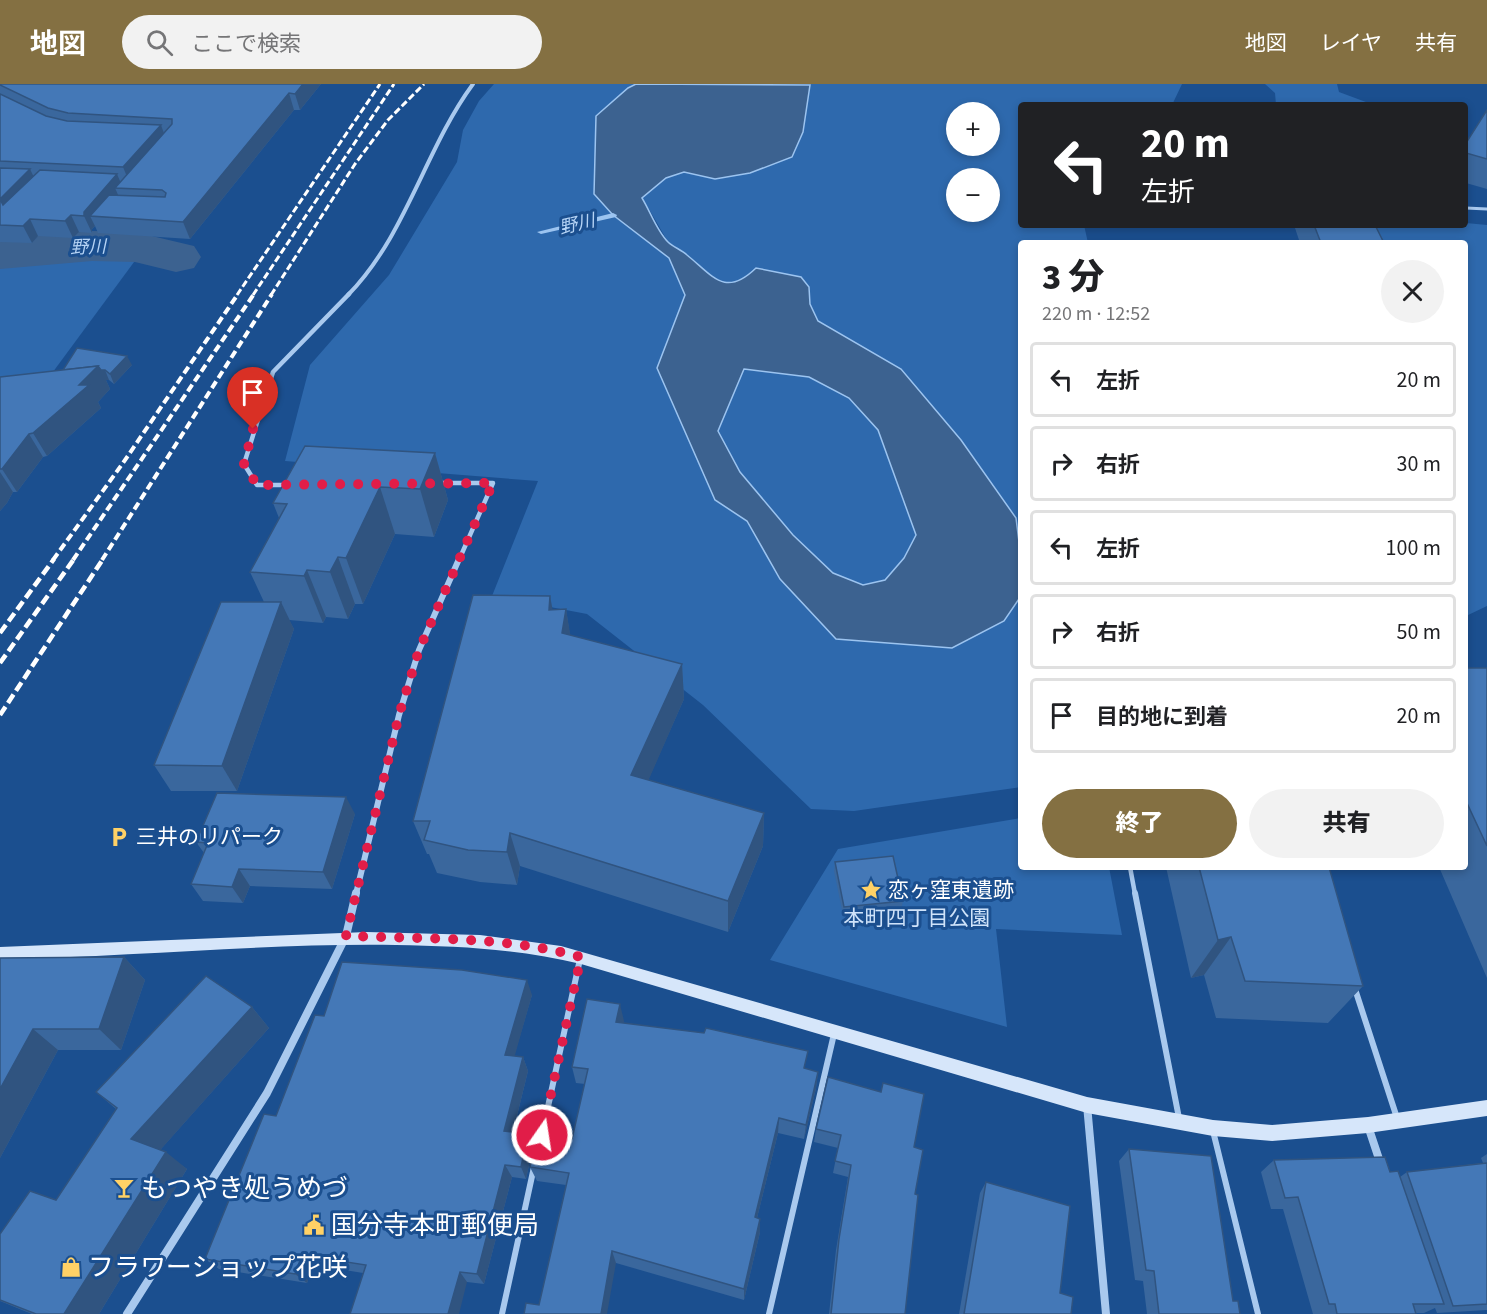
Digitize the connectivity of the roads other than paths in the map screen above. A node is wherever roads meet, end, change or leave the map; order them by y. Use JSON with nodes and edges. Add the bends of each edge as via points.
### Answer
{"nodes":[{"id":1,"x":473,"y":84,"type":"edge"},
{"id":2,"x":1468,"y":208,"type":"edge"},
{"id":3,"x":1487,"y":209,"type":"edge"},
{"id":4,"x":434,"y":483,"type":"edge"},
{"id":5,"x":304,"y":484,"type":"edge"},
{"id":6,"x":1131,"y":870,"type":"edge"},
{"id":7,"x":346,"y":936,"type":"junction"},
{"id":8,"x":0,"y":953,"type":"edge"},
{"id":9,"x":581,"y":957,"type":"junction"},
{"id":10,"x":1351,"y":977,"type":"edge"},
{"id":11,"x":835,"y":1031,"type":"junction"},
{"id":12,"x":1087,"y":1105,"type":"junction"},
{"id":13,"x":1487,"y":1108,"type":"edge"},
{"id":14,"x":1398,"y":1120,"type":"junction"},
{"id":15,"x":1180,"y":1122,"type":"junction"},
{"id":16,"x":1368,"y":1125,"type":"junction"},
{"id":17,"x":1213,"y":1128,"type":"junction"},
{"id":18,"x":538,"y":1153,"type":"edge"},
{"id":19,"x":535,"y":1164,"type":"edge"},
{"id":20,"x":1383,"y":1170,"type":"edge"},
{"id":21,"x":127,"y":1314,"type":"edge"},
{"id":22,"x":502,"y":1314,"type":"edge"},
{"id":23,"x":769,"y":1314,"type":"edge"},
{"id":24,"x":1106,"y":1314,"type":"edge"},
{"id":25,"x":1258,"y":1314,"type":"edge"}],
"edges":[{"from":1,"to":5,"type":"street","via":[[456,107],[430,163],[376,259],[356,287],[273,372],[244,464],[257,485]]},
{"from":2,"to":3,"type":"lane"},
{"from":4,"to":7,"type":"street","via":[[493,483],[419,650],[399,715]]},
{"from":6,"to":15,"type":"lane"},
{"from":7,"to":8,"type":"street"},
{"from":7,"to":9,"type":"street","via":[[484,940]]},
{"from":7,"to":21,"type":"street","via":[[267,1093]]},
{"from":9,"to":11,"type":"street"},
{"from":9,"to":18,"type":"lane"},
{"from":10,"to":14,"type":"lane"},
{"from":11,"to":12,"type":"street"},
{"from":11,"to":23,"type":"lane"},
{"from":12,"to":15,"type":"street"},
{"from":12,"to":24,"type":"street"},
{"from":13,"to":14,"type":"street"},
{"from":14,"to":16,"type":"street"},
{"from":15,"to":17,"type":"street"},
{"from":16,"to":17,"type":"street","via":[[1272,1133]]},
{"from":16,"to":20,"type":"street"},
{"from":17,"to":25,"type":"lane"},
{"from":19,"to":22,"type":"lane"}]}
